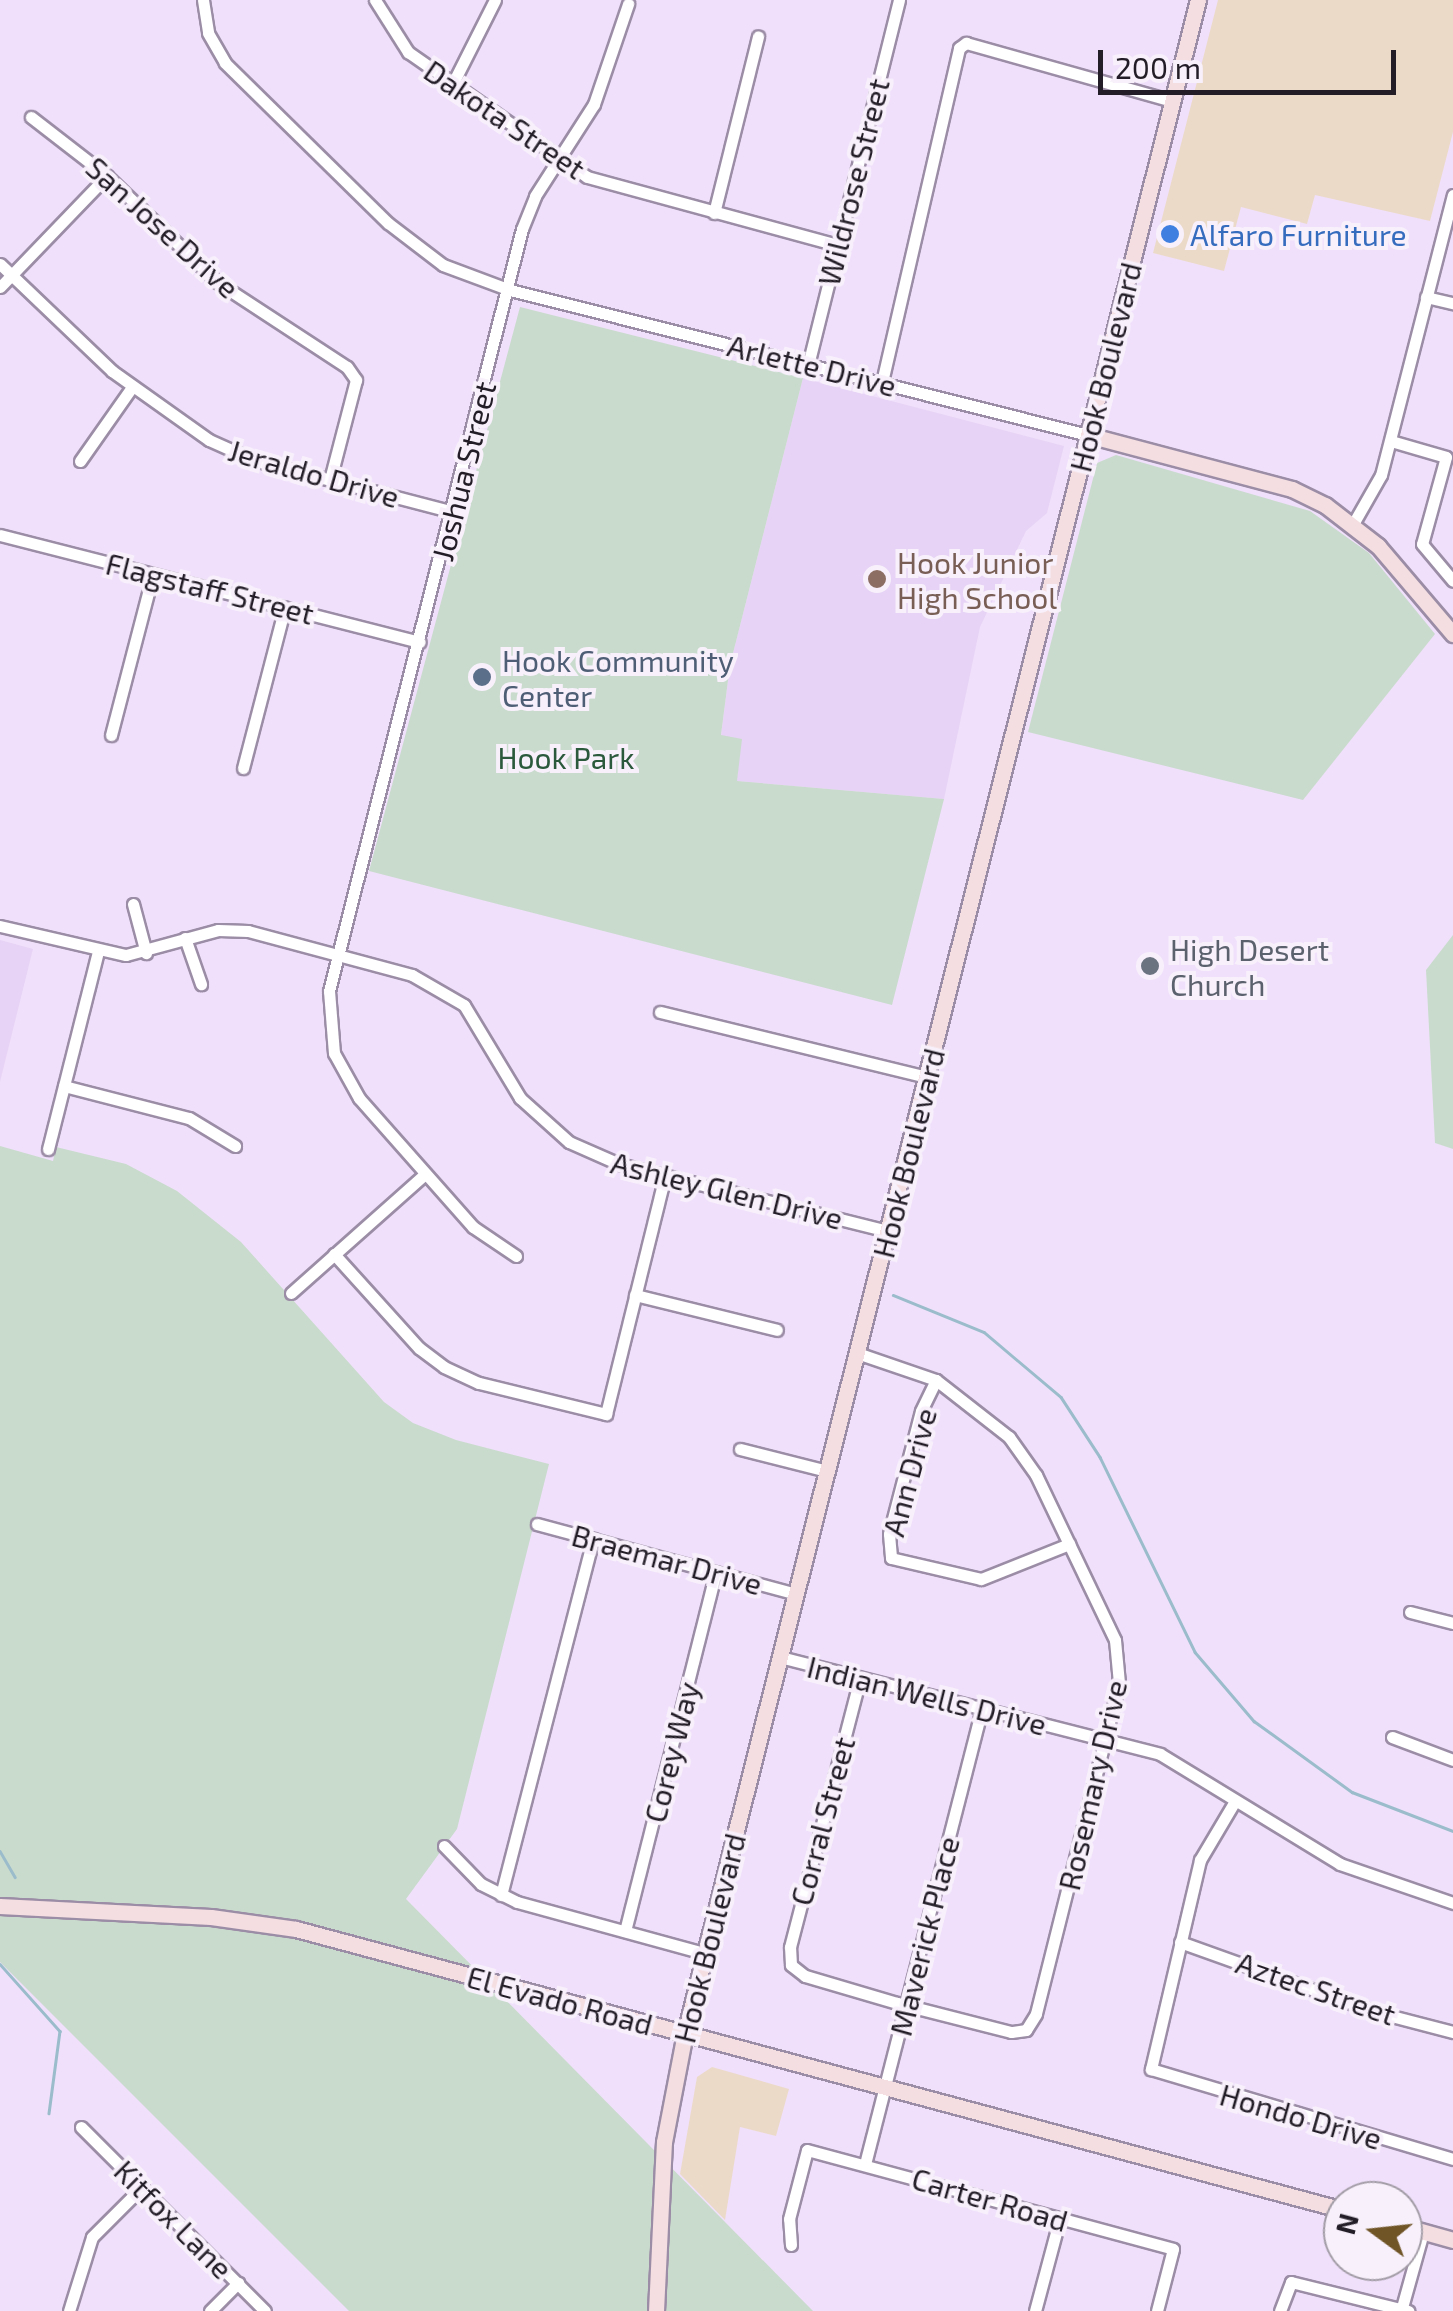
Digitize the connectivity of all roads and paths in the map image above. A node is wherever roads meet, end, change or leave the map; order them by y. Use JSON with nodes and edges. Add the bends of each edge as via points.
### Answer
{"nodes":[{"id":1,"x":203,"y":0,"type":"edge"},
{"id":2,"x":376,"y":0,"type":"edge"},
{"id":3,"x":495,"y":0,"type":"edge"},
{"id":4,"x":898,"y":0,"type":"edge"},
{"id":5,"x":1198,"y":0,"type":"edge"},
{"id":6,"x":628,"y":4,"type":"dead end"},
{"id":7,"x":758,"y":36,"type":"dead end"},
{"id":8,"x":453,"y":84,"type":"junction"},
{"id":9,"x":1172,"y":100,"type":"junction"},
{"id":10,"x":32,"y":117,"type":"dead end"},
{"id":11,"x":559,"y":159,"type":"junction"},
{"id":12,"x":106,"y":176,"type":"junction"},
{"id":13,"x":1453,"y":195,"type":"edge"},
{"id":14,"x":714,"y":213,"type":"junction"},
{"id":15,"x":838,"y":245,"type":"junction"},
{"id":16,"x":0,"y":264,"type":"edge"},
{"id":17,"x":11,"y":274,"type":"junction"},
{"id":18,"x":0,"y":286,"type":"edge"},
{"id":19,"x":510,"y":290,"type":"junction"},
{"id":20,"x":1426,"y":296,"type":"junction"},
{"id":21,"x":1453,"y":304,"type":"edge"},
{"id":22,"x":808,"y":365,"type":"junction"},
{"id":23,"x":882,"y":382,"type":"junction"},
{"id":24,"x":132,"y":387,"type":"junction"},
{"id":25,"x":1088,"y":435,"type":"junction"},
{"id":26,"x":1391,"y":441,"type":"junction"},
{"id":27,"x":1450,"y":458,"type":"edge"},
{"id":28,"x":80,"y":461,"type":"dead end"},
{"id":29,"x":330,"y":480,"type":"junction"},
{"id":30,"x":453,"y":512,"type":"junction"},
{"id":31,"x":1353,"y":524,"type":"junction"},
{"id":32,"x":0,"y":535,"type":"edge"},
{"id":33,"x":153,"y":574,"type":"junction"},
{"id":34,"x":1453,"y":581,"type":"edge"},
{"id":35,"x":285,"y":608,"type":"junction"},
{"id":36,"x":1453,"y":634,"type":"edge"},
{"id":37,"x":420,"y":642,"type":"junction"},
{"id":38,"x":111,"y":734,"type":"dead end"},
{"id":39,"x":243,"y":768,"type":"dead end"},
{"id":40,"x":133,"y":904,"type":"dead end"},
{"id":41,"x":0,"y":926,"type":"edge"},
{"id":42,"x":185,"y":938,"type":"junction"},
{"id":43,"x":98,"y":952,"type":"junction"},
{"id":44,"x":146,"y":953,"type":"junction"},
{"id":45,"x":338,"y":955,"type":"junction"},
{"id":46,"x":201,"y":984,"type":"dead end"},
{"id":47,"x":660,"y":1012,"type":"dead end"},
{"id":48,"x":926,"y":1077,"type":"junction"},
{"id":49,"x":64,"y":1086,"type":"junction"},
{"id":50,"x":235,"y":1146,"type":"dead end"},
{"id":51,"x":48,"y":1149,"type":"dead end"},
{"id":52,"x":425,"y":1174,"type":"junction"},
{"id":53,"x":665,"y":1176,"type":"junction"},
{"id":54,"x":888,"y":1231,"type":"junction"},
{"id":55,"x":334,"y":1254,"type":"junction"},
{"id":56,"x":516,"y":1256,"type":"dead end"},
{"id":57,"x":291,"y":1292,"type":"dead end"},
{"id":58,"x":635,"y":1295,"type":"junction"},
{"id":59,"x":777,"y":1330,"type":"dead end"},
{"id":60,"x":857,"y":1353,"type":"junction"},
{"id":61,"x":936,"y":1380,"type":"junction"},
{"id":62,"x":740,"y":1449,"type":"dead end"},
{"id":63,"x":828,"y":1471,"type":"junction"},
{"id":64,"x":537,"y":1524,"type":"dead end"},
{"id":65,"x":593,"y":1539,"type":"junction"},
{"id":66,"x":1069,"y":1544,"type":"junction"},
{"id":67,"x":716,"y":1572,"type":"junction"},
{"id":68,"x":796,"y":1594,"type":"junction"},
{"id":69,"x":1410,"y":1612,"type":"dead end"},
{"id":70,"x":1453,"y":1624,"type":"edge"},
{"id":71,"x":780,"y":1657,"type":"junction"},
{"id":72,"x":860,"y":1678,"type":"junction"},
{"id":73,"x":982,"y":1709,"type":"junction"},
{"id":74,"x":1392,"y":1737,"type":"dead end"},
{"id":75,"x":1105,"y":1740,"type":"junction"},
{"id":76,"x":1453,"y":1760,"type":"edge"},
{"id":77,"x":1235,"y":1801,"type":"junction"},
{"id":78,"x":444,"y":1846,"type":"dead end"},
{"id":79,"x":502,"y":1895,"type":"junction"},
{"id":80,"x":1453,"y":1904,"type":"edge"},
{"id":81,"x":0,"y":1906,"type":"edge"},
{"id":82,"x":626,"y":1931,"type":"junction"},
{"id":83,"x":1180,"y":1942,"type":"junction"},
{"id":84,"x":704,"y":1953,"type":"junction"},
{"id":85,"x":906,"y":2005,"type":"junction"},
{"id":86,"x":1453,"y":2032,"type":"edge"},
{"id":87,"x":685,"y":2033,"type":"junction"},
{"id":88,"x":885,"y":2088,"type":"junction"},
{"id":89,"x":82,"y":2128,"type":"dead end"},
{"id":90,"x":1453,"y":2159,"type":"edge"},
{"id":91,"x":865,"y":2164,"type":"junction"},
{"id":92,"x":143,"y":2186,"type":"junction"},
{"id":93,"x":1323,"y":2205,"type":"edge"},
{"id":94,"x":1060,"y":2218,"type":"junction"},
{"id":95,"x":1423,"y":2232,"type":"edge"},
{"id":96,"x":1453,"y":2240,"type":"edge"},
{"id":97,"x":791,"y":2245,"type":"dead end"},
{"id":98,"x":1411,"y":2281,"type":"edge"},
{"id":99,"x":238,"y":2282,"type":"junction"},
{"id":100,"x":1404,"y":2310,"type":"edge"},
{"id":101,"x":69,"y":2311,"type":"edge"},
{"id":102,"x":210,"y":2311,"type":"edge"},
{"id":103,"x":266,"y":2311,"type":"edge"},
{"id":104,"x":656,"y":2311,"type":"edge"},
{"id":105,"x":1035,"y":2311,"type":"edge"},
{"id":106,"x":1157,"y":2311,"type":"edge"},
{"id":107,"x":1280,"y":2311,"type":"edge"}],
"edges":[{"from":1,"to":19,"type":"street","name":"Arlette Drive","via":[[208,34],[224,63],[422,252]]},
{"from":2,"to":8,"type":"street","name":"Dakota Street","via":[[394,38]]},
{"from":3,"to":8,"type":"street"},
{"from":4,"to":15,"type":"street","name":"Wildrose Street"},
{"from":5,"to":9,"type":"main road","name":"Hook Boulevard"},
{"from":6,"to":11,"type":"street","name":"Joshua Street","via":[[610,70]]},
{"from":7,"to":14,"type":"street"},
{"from":8,"to":11,"type":"street","name":"Dakota Street"},
{"from":9,"to":23,"type":"street","via":[[966,42]]},
{"from":9,"to":25,"type":"main road","name":"Hook Boulevard"},
{"from":10,"to":12,"type":"street","name":"San Jose Drive"},
{"from":11,"to":14,"type":"street","name":"Dakota Street","via":[[617,188]]},
{"from":11,"to":19,"type":"street","name":"Joshua Street","via":[[522,229]]},
{"from":12,"to":17,"type":"street"},
{"from":12,"to":29,"type":"street","name":"San Jose Drive","via":[[217,282],[347,367],[356,380]]},
{"from":13,"to":20,"type":"street"},
{"from":14,"to":15,"type":"street","name":"Dakota Street"},
{"from":15,"to":22,"type":"street","name":"Wildrose Street"},
{"from":16,"to":17,"type":"street","name":"Jeraldo Drive"},
{"from":17,"to":18,"type":"street"},
{"from":17,"to":24,"type":"street","name":"Jeraldo Drive"},
{"from":19,"to":22,"type":"street","name":"Arlette Drive"},
{"from":19,"to":30,"type":"street","name":"Joshua Street"},
{"from":20,"to":21,"type":"street"},
{"from":20,"to":26,"type":"street"},
{"from":22,"to":23,"type":"street","name":"Arlette Drive"},
{"from":23,"to":25,"type":"street","name":"Arlette Drive"},
{"from":24,"to":28,"type":"street"},
{"from":24,"to":29,"type":"street","name":"Jeraldo Drive","via":[[232,452]]},
{"from":25,"to":31,"type":"main road","name":"Arlette Drive","via":[[1292,489]]},
{"from":25,"to":48,"type":"main road","name":"Hook Boulevard"},
{"from":26,"to":27,"type":"street"},
{"from":26,"to":31,"type":"street","via":[[1381,475]]},
{"from":27,"to":34,"type":"street","via":[[1422,544]]},
{"from":29,"to":30,"type":"street","name":"Jeraldo Drive"},
{"from":30,"to":37,"type":"street","name":"Joshua Street"},
{"from":31,"to":36,"type":"main road","name":"Arlette Drive"},
{"from":32,"to":33,"type":"street","name":"Flagstaff Street"},
{"from":33,"to":35,"type":"street","name":"Flagstaff Street"},
{"from":33,"to":38,"type":"street"},
{"from":35,"to":37,"type":"street","name":"Flagstaff Street"},
{"from":35,"to":39,"type":"street"},
{"from":37,"to":45,"type":"street","name":"Joshua Street"},
{"from":40,"to":44,"type":"street"},
{"from":41,"to":43,"type":"street","name":"Ashley Glen Drive"},
{"from":42,"to":44,"type":"street","name":"Ashley Glen Drive"},
{"from":42,"to":45,"type":"street","name":"Ashley Glen Drive","via":[[248,931]]},
{"from":42,"to":46,"type":"street"},
{"from":43,"to":44,"type":"street","name":"Ashley Glen Drive"},
{"from":43,"to":49,"type":"street"},
{"from":45,"to":52,"type":"street","name":"Joshua Street","via":[[327,1012],[334,1053],[359,1098]]},
{"from":45,"to":53,"type":"street","name":"Ashley Glen Drive","via":[[446,990],[479,1025],[503,1074],[547,1126],[597,1156]]},
{"from":47,"to":48,"type":"street"},
{"from":48,"to":54,"type":"main road","name":"Hook Boulevard"},
{"from":49,"to":50,"type":"street","via":[[189,1118]]},
{"from":49,"to":51,"type":"street"},
{"from":52,"to":55,"type":"street"},
{"from":52,"to":56,"type":"street","name":"Joshua Street","via":[[473,1227]]},
{"from":53,"to":54,"type":"street","name":"Ashley Glen Drive"},
{"from":53,"to":58,"type":"street"},
{"from":54,"to":60,"type":"main road","name":"Hook Boulevard"},
{"from":55,"to":57,"type":"street"},
{"from":55,"to":58,"type":"street","via":[[444,1367],[479,1383],[606,1414]]},
{"from":58,"to":59,"type":"street"},
{"from":60,"to":61,"type":"street","name":"Rosemary Drive"},
{"from":60,"to":63,"type":"main road","name":"Hook Boulevard"},
{"from":61,"to":66,"type":"street","name":"Rosemary Drive","via":[[1009,1437]]},
{"from":61,"to":66,"type":"street","name":"Ann Drive","via":[[921,1411],[894,1517],[891,1558],[981,1579]]},
{"from":62,"to":63,"type":"street"},
{"from":63,"to":68,"type":"main road","name":"Hook Boulevard"},
{"from":64,"to":65,"type":"street","name":"Braemar Drive"},
{"from":65,"to":67,"type":"street","name":"Braemar Drive"},
{"from":65,"to":79,"type":"street"},
{"from":66,"to":75,"type":"street","name":"Rosemary Drive","via":[[1120,1662]]},
{"from":67,"to":68,"type":"street","name":"Braemar Drive"},
{"from":67,"to":82,"type":"street","name":"Corey Way"},
{"from":68,"to":71,"type":"main road","name":"Hook Boulevard"},
{"from":69,"to":70,"type":"street"},
{"from":71,"to":72,"type":"street","name":"Indian Wells Drive"},
{"from":71,"to":84,"type":"main road","name":"Hook Boulevard"},
{"from":72,"to":73,"type":"street","name":"Indian Wells Drive"},
{"from":72,"to":85,"type":"street","name":"Corral Street","via":[[790,1947],[791,1965],[806,1976]]},
{"from":73,"to":75,"type":"street","name":"Indian Wells Drive"},
{"from":73,"to":85,"type":"street","name":"Maverick Place"},
{"from":74,"to":76,"type":"street"},
{"from":75,"to":77,"type":"street","name":"Indian Wells Drive","via":[[1186,1766]]},
{"from":75,"to":85,"type":"street","name":"Rosemary Drive","via":[[1036,2014],[1026,2030],[1011,2032]]},
{"from":77,"to":80,"type":"street","name":"Indian Wells Drive","via":[[1340,1864]]},
{"from":77,"to":83,"type":"street","via":[[1200,1860]]},
{"from":78,"to":79,"type":"street"},
{"from":79,"to":82,"type":"street"},
{"from":81,"to":87,"type":"main road","name":"El Evado Road","via":[[274,1924]]},
{"from":82,"to":84,"type":"street"},
{"from":83,"to":86,"type":"street","name":"Aztec Street","via":[[1376,2012]]},
{"from":83,"to":90,"type":"street","name":"Hondo Drive","via":[[1151,2068]]},
{"from":84,"to":87,"type":"main road","name":"Hook Boulevard"},
{"from":85,"to":88,"type":"street","name":"Maverick Place"},
{"from":87,"to":88,"type":"main road","name":"El Evado Road"},
{"from":87,"to":104,"type":"main road","name":"Hook Boulevard","via":[[664,2142]]},
{"from":88,"to":91,"type":"street","name":"Maverick Place"},
{"from":88,"to":93,"type":"main road","name":"El Evado Road"},
{"from":89,"to":92,"type":"street","name":"Kitfox Lane"},
{"from":91,"to":94,"type":"street","name":"Carter Road"},
{"from":91,"to":97,"type":"street","name":"Carter Road","via":[[807,2150],[789,2219]]},
{"from":92,"to":99,"type":"street","name":"Kitfox Lane"},
{"from":92,"to":101,"type":"street","via":[[92,2237]]},
{"from":94,"to":105,"type":"street"},
{"from":94,"to":106,"type":"street","name":"Carter Road","via":[[1173,2248]]},
{"from":95,"to":96,"type":"main road"},
{"from":98,"to":100,"type":"street"},
{"from":99,"to":102,"type":"street"},
{"from":99,"to":103,"type":"street","name":"Kitfox Lane"},
{"from":100,"to":107,"type":"street","via":[[1291,2282]]}]}
